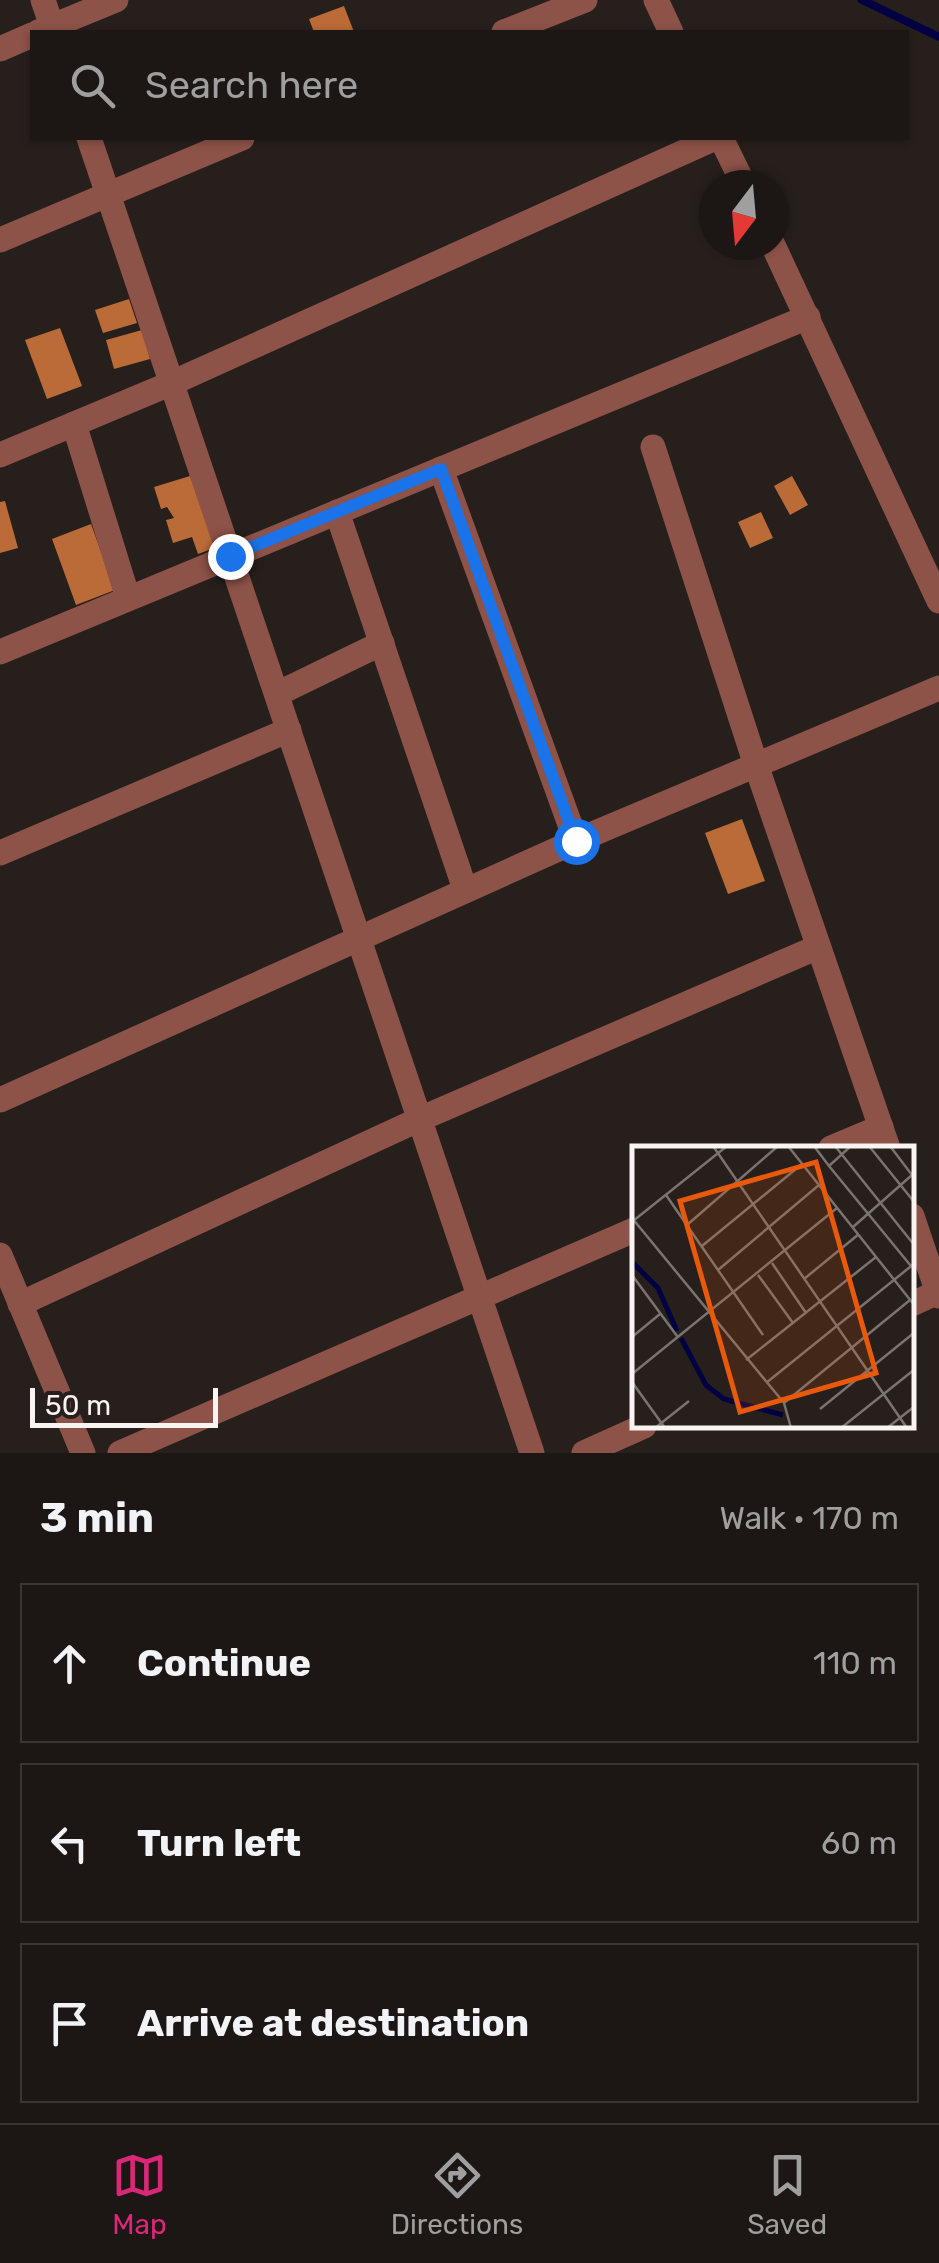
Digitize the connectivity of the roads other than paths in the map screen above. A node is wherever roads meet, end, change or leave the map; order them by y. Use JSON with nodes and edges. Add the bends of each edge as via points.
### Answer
{"nodes":[{"id":1,"x":43,"y":0,"type":"edge"},
{"id":2,"x":116,"y":0,"type":"edge"},
{"id":3,"x":586,"y":0,"type":"edge"},
{"id":4,"x":656,"y":0,"type":"edge"},
{"id":5,"x":44,"y":30,"type":"edge"},
{"id":6,"x":48,"y":30,"type":"edge"},
{"id":7,"x":509,"y":30,"type":"edge"},
{"id":8,"x":670,"y":30,"type":"edge"},
{"id":9,"x":30,"y":37,"type":"edge"},
{"id":10,"x":0,"y":49,"type":"edge"},
{"id":11,"x":90,"y":140,"type":"edge"},
{"id":12,"x":237,"y":140,"type":"edge"},
{"id":13,"x":714,"y":140,"type":"edge"},
{"id":14,"x":719,"y":140,"type":"edge"},
{"id":15,"x":736,"y":170,"type":"edge"},
{"id":16,"x":108,"y":191,"type":"junction"},
{"id":17,"x":0,"y":240,"type":"edge"},
{"id":18,"x":780,"y":260,"type":"edge"},
{"id":19,"x":808,"y":317,"type":"junction"},
{"id":20,"x":172,"y":384,"type":"junction"},
{"id":21,"x":74,"y":424,"type":"junction"},
{"id":22,"x":653,"y":447,"type":"dead end"},
{"id":23,"x":0,"y":454,"type":"edge"},
{"id":24,"x":441,"y":469,"type":"junction"},
{"id":25,"x":337,"y":512,"type":"junction"},
{"id":26,"x":230,"y":556,"type":"junction"},
{"id":27,"x":128,"y":598,"type":"junction"},
{"id":28,"x":939,"y":601,"type":"edge"},
{"id":29,"x":382,"y":644,"type":"junction"},
{"id":30,"x":0,"y":652,"type":"edge"},
{"id":31,"x":939,"y":688,"type":"edge"},
{"id":32,"x":277,"y":694,"type":"junction"},
{"id":33,"x":289,"y":730,"type":"junction"},
{"id":34,"x":755,"y":762,"type":"junction"},
{"id":35,"x":576,"y":841,"type":"junction"},
{"id":36,"x":0,"y":854,"type":"edge"},
{"id":37,"x":465,"y":890,"type":"junction"},
{"id":38,"x":358,"y":936,"type":"junction"},
{"id":39,"x":818,"y":947,"type":"junction"},
{"id":40,"x":0,"y":1100,"type":"edge"},
{"id":41,"x":420,"y":1119,"type":"junction"},
{"id":42,"x":884,"y":1138,"type":"edge"},
{"id":43,"x":842,"y":1146,"type":"edge"},
{"id":44,"x":914,"y":1222,"type":"edge"},
{"id":45,"x":632,"y":1231,"type":"edge"},
{"id":46,"x":0,"y":1255,"type":"edge"},
{"id":47,"x":938,"y":1294,"type":"edge"},
{"id":48,"x":479,"y":1295,"type":"junction"},
{"id":49,"x":914,"y":1303,"type":"edge"},
{"id":50,"x":20,"y":1304,"type":"junction"},
{"id":51,"x":640,"y":1428,"type":"edge"},
{"id":52,"x":83,"y":1453,"type":"edge"},
{"id":53,"x":120,"y":1453,"type":"edge"},
{"id":54,"x":532,"y":1453,"type":"edge"},
{"id":55,"x":584,"y":1453,"type":"edge"}],
"edges":[{"from":1,"to":5,"type":"street"},
{"from":2,"to":6,"type":"street"},
{"from":3,"to":7,"type":"street"},
{"from":4,"to":8,"type":"street"},
{"from":9,"to":10,"type":"street"},
{"from":11,"to":16,"type":"street"},
{"from":12,"to":16,"type":"street"},
{"from":13,"to":20,"type":"street"},
{"from":14,"to":15,"type":"street"},
{"from":16,"to":17,"type":"street"},
{"from":16,"to":20,"type":"street"},
{"from":18,"to":19,"type":"street"},
{"from":19,"to":24,"type":"street"},
{"from":19,"to":28,"type":"street"},
{"from":20,"to":21,"type":"street"},
{"from":20,"to":26,"type":"street"},
{"from":21,"to":23,"type":"street"},
{"from":21,"to":27,"type":"street"},
{"from":22,"to":34,"type":"street"},
{"from":24,"to":25,"type":"street"},
{"from":24,"to":35,"type":"street"},
{"from":25,"to":26,"type":"street"},
{"from":25,"to":29,"type":"street"},
{"from":26,"to":27,"type":"street"},
{"from":26,"to":32,"type":"street"},
{"from":27,"to":30,"type":"street"},
{"from":29,"to":32,"type":"street"},
{"from":29,"to":37,"type":"street"},
{"from":31,"to":34,"type":"street"},
{"from":32,"to":33,"type":"street"},
{"from":33,"to":36,"type":"street"},
{"from":33,"to":38,"type":"street"},
{"from":34,"to":35,"type":"street"},
{"from":34,"to":39,"type":"street"},
{"from":35,"to":37,"type":"street"},
{"from":37,"to":38,"type":"street"},
{"from":38,"to":40,"type":"street"},
{"from":38,"to":41,"type":"street"},
{"from":39,"to":41,"type":"street"},
{"from":39,"to":42,"type":"street"},
{"from":41,"to":48,"type":"street"},
{"from":41,"to":50,"type":"street"},
{"from":42,"to":43,"type":"street"},
{"from":44,"to":47,"type":"street"},
{"from":45,"to":48,"type":"street"},
{"from":46,"to":50,"type":"street"},
{"from":47,"to":49,"type":"street"},
{"from":48,"to":53,"type":"street"},
{"from":48,"to":54,"type":"street"},
{"from":50,"to":52,"type":"street"},
{"from":51,"to":55,"type":"street"}]}
